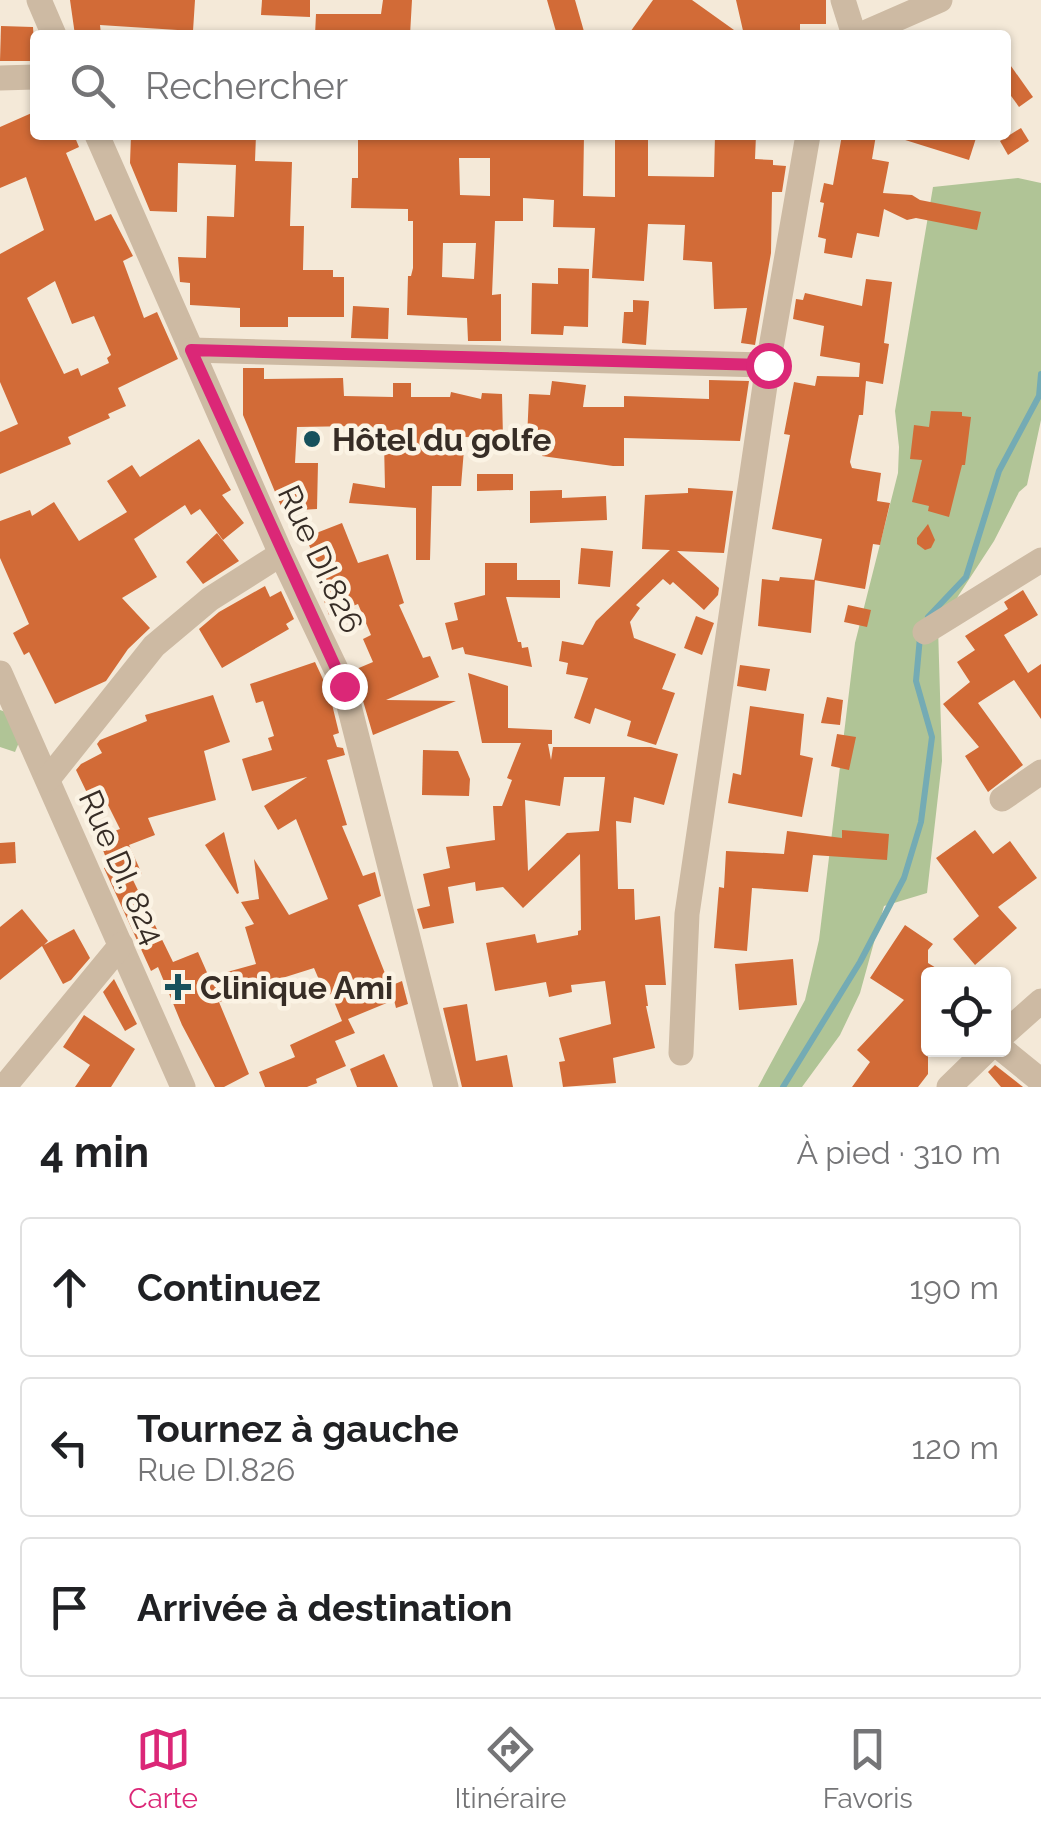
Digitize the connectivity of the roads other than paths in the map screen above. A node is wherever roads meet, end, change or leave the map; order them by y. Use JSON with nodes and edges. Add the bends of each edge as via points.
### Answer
{"nodes":[{"id":1,"x":39,"y":0,"type":"edge"},
{"id":2,"x":843,"y":0,"type":"edge"},
{"id":3,"x":866,"y":0,"type":"edge"},
{"id":4,"x":940,"y":0,"type":"edge"},
{"id":5,"x":52,"y":30,"type":"edge"},
{"id":6,"x":854,"y":30,"type":"edge"},
{"id":7,"x":857,"y":30,"type":"edge"},
{"id":8,"x":868,"y":30,"type":"edge"},
{"id":9,"x":30,"y":77,"type":"edge"},
{"id":10,"x":0,"y":78,"type":"edge"},
{"id":11,"x":99,"y":140,"type":"edge"},
{"id":12,"x":807,"y":140,"type":"edge"},
{"id":13,"x":191,"y":350,"type":"junction"},
{"id":14,"x":768,"y":365,"type":"junction"},
{"id":15,"x":281,"y":554,"type":"junction"},
{"id":16,"x":1041,"y":560,"type":"edge"},
{"id":17,"x":926,"y":632,"type":"dead end"},
{"id":18,"x":0,"y":673,"type":"edge"},
{"id":19,"x":1041,"y":772,"type":"edge"},
{"id":20,"x":48,"y":779,"type":"junction"},
{"id":21,"x":1002,"y":799,"type":"dead end"},
{"id":22,"x":121,"y":945,"type":"junction"},
{"id":23,"x":1041,"y":1001,"type":"edge"},
{"id":24,"x":1011,"y":1028,"type":"edge"},
{"id":25,"x":681,"y":1053,"type":"dead end"},
{"id":26,"x":980,"y":1057,"type":"edge"},
{"id":27,"x":1011,"y":1057,"type":"edge"},
{"id":28,"x":1041,"y":1081,"type":"edge"},
{"id":29,"x":179,"y":1085,"type":"edge"},
{"id":30,"x":4,"y":1087,"type":"edge"},
{"id":31,"x":446,"y":1087,"type":"edge"},
{"id":32,"x":949,"y":1087,"type":"edge"}],
"edges":[{"from":1,"to":5,"type":"street"},
{"from":2,"to":6,"type":"street"},
{"from":3,"to":7,"type":"street"},
{"from":4,"to":8,"type":"street"},
{"from":9,"to":10,"type":"street"},
{"from":11,"to":13,"type":"street","name":"Rue DI.826"},
{"from":12,"to":14,"type":"street"},
{"from":13,"to":14,"type":"street"},
{"from":13,"to":15,"type":"street","name":"Rue DI.826"},
{"from":14,"to":25,"type":"street","via":[[687,914]]},
{"from":15,"to":20,"type":"street","via":[[210,599],[154,646]]},
{"from":15,"to":31,"type":"street","name":"Rue DI.826","via":[[344,686]]},
{"from":16,"to":17,"type":"street"},
{"from":18,"to":20,"type":"street","name":"Rue DI. 824"},
{"from":19,"to":21,"type":"street"},
{"from":20,"to":22,"type":"street","name":"Rue DI. 824"},
{"from":22,"to":29,"type":"street","name":"Rue DI. 824"},
{"from":22,"to":30,"type":"street"},
{"from":23,"to":24,"type":"street"},
{"from":26,"to":32,"type":"street"},
{"from":27,"to":28,"type":"street"}]}
